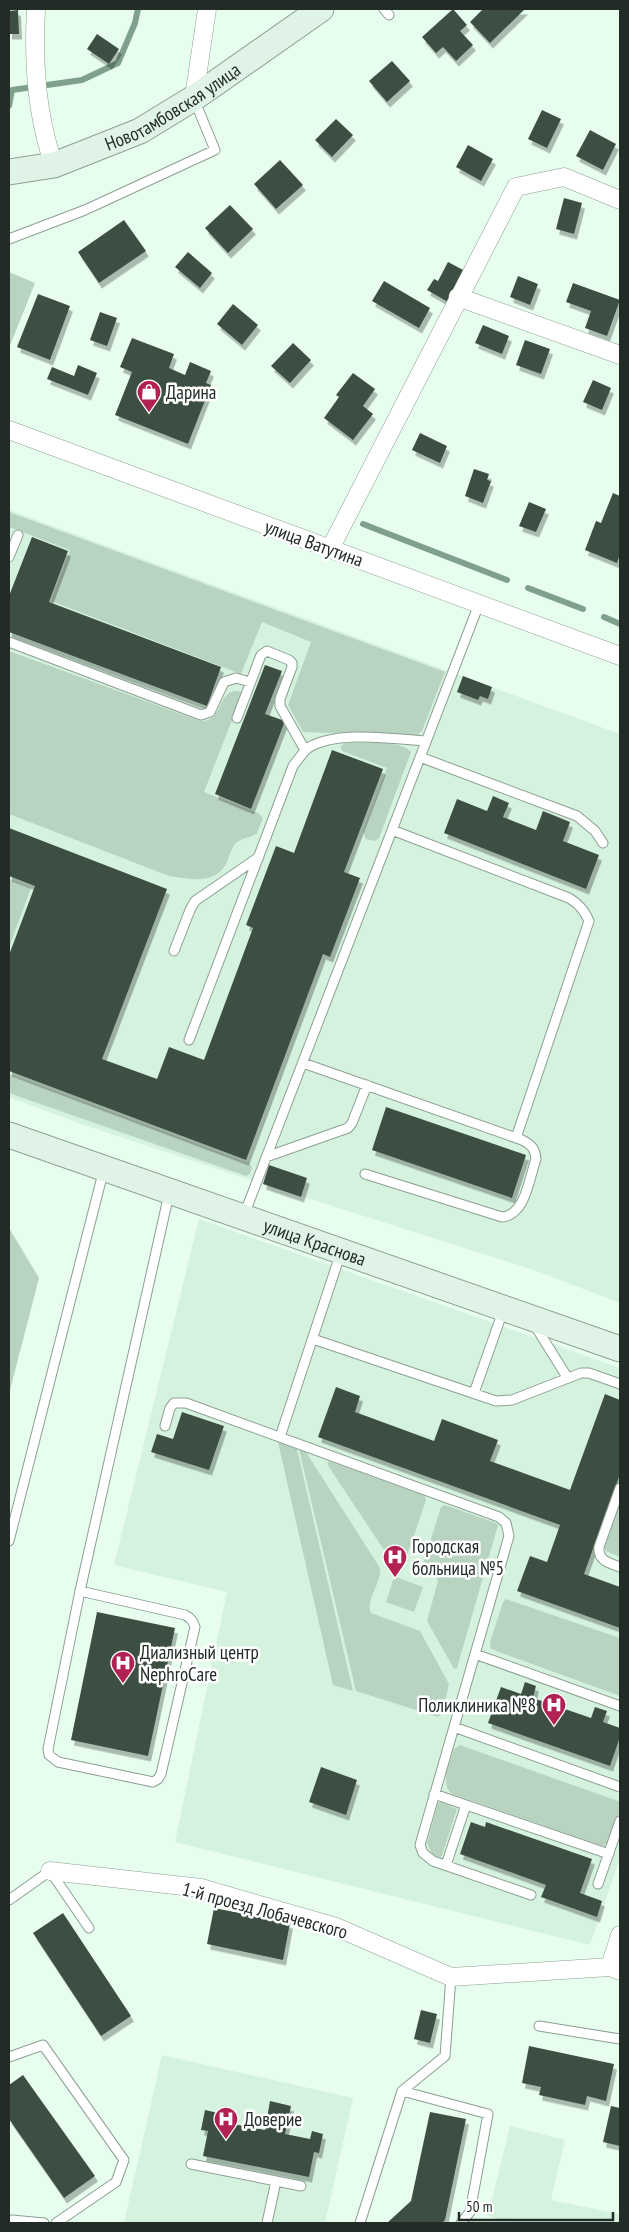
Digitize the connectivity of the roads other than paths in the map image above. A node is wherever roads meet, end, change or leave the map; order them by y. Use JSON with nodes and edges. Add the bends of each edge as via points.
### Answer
{"nodes":[{"id":1,"x":36,"y":9,"type":"edge"},
{"id":2,"x":208,"y":9,"type":"edge"},
{"id":3,"x":321,"y":9,"type":"edge"},
{"id":4,"x":194,"y":98,"type":"junction"},
{"id":5,"x":54,"y":165,"type":"junction"},
{"id":6,"x":9,"y":172,"type":"edge"},
{"id":7,"x":620,"y":200,"type":"edge"},
{"id":8,"x":9,"y":239,"type":"edge"},
{"id":9,"x":458,"y":297,"type":"junction"},
{"id":10,"x":620,"y":355,"type":"edge"},
{"id":11,"x":9,"y":430,"type":"edge"},
{"id":12,"x":18,"y":535,"type":"dead end"},
{"id":13,"x":330,"y":549,"type":"junction"},
{"id":14,"x":9,"y":557,"type":"edge"},
{"id":15,"x":479,"y":604,"type":"junction"},
{"id":16,"x":9,"y":642,"type":"edge"},
{"id":17,"x":620,"y":656,"type":"edge"},
{"id":18,"x":250,"y":682,"type":"junction"},
{"id":19,"x":236,"y":718,"type":"dead end"},
{"id":20,"x":426,"y":741,"type":"junction"},
{"id":21,"x":305,"y":750,"type":"junction"},
{"id":22,"x":420,"y":757,"type":"junction"},
{"id":23,"x":392,"y":830,"type":"junction"},
{"id":24,"x":603,"y":844,"type":"dead end"},
{"id":25,"x":259,"y":857,"type":"junction"},
{"id":26,"x":174,"y":952,"type":"dead end"},
{"id":27,"x":189,"y":1040,"type":"dead end"},
{"id":28,"x":303,"y":1063,"type":"junction"},
{"id":29,"x":367,"y":1085,"type":"junction"},
{"id":30,"x":9,"y":1135,"type":"edge"},
{"id":31,"x":516,"y":1138,"type":"junction"},
{"id":32,"x":266,"y":1157,"type":"junction"},
{"id":33,"x":104,"y":1168,"type":"junction"},
{"id":34,"x":365,"y":1174,"type":"dead end"},
{"id":35,"x":170,"y":1191,"type":"junction"},
{"id":36,"x":244,"y":1217,"type":"junction"},
{"id":37,"x":342,"y":1251,"type":"junction"},
{"id":38,"x":504,"y":1308,"type":"junction"},
{"id":39,"x":530,"y":1317,"type":"junction"},
{"id":40,"x":313,"y":1339,"type":"junction"},
{"id":41,"x":620,"y":1349,"type":"edge"},
{"id":42,"x":567,"y":1377,"type":"junction"},
{"id":43,"x":620,"y":1384,"type":"edge"},
{"id":44,"x":474,"y":1394,"type":"junction"},
{"id":45,"x":165,"y":1426,"type":"dead end"},
{"id":46,"x":280,"y":1437,"type":"junction"},
{"id":47,"x":620,"y":1488,"type":"edge"},
{"id":48,"x":9,"y":1541,"type":"edge"},
{"id":49,"x":620,"y":1567,"type":"edge"},
{"id":50,"x":80,"y":1591,"type":"junction"},
{"id":51,"x":475,"y":1654,"type":"junction"},
{"id":52,"x":620,"y":1706,"type":"edge"},
{"id":53,"x":454,"y":1727,"type":"junction"},
{"id":54,"x":620,"y":1787,"type":"edge"},
{"id":55,"x":434,"y":1794,"type":"junction"},
{"id":56,"x":466,"y":1804,"type":"junction"},
{"id":57,"x":620,"y":1821,"type":"edge"},
{"id":58,"x":608,"y":1854,"type":"junction"},
{"id":59,"x":446,"y":1865,"type":"junction"},
{"id":60,"x":50,"y":1871,"type":"junction"},
{"id":61,"x":598,"y":1884,"type":"dead end"},
{"id":62,"x":531,"y":1895,"type":"dead end"},
{"id":63,"x":9,"y":1900,"type":"edge"},
{"id":64,"x":89,"y":1928,"type":"dead end"},
{"id":65,"x":620,"y":1935,"type":"edge"},
{"id":66,"x":615,"y":1969,"type":"edge"},
{"id":67,"x":451,"y":1977,"type":"junction"},
{"id":68,"x":539,"y":2026,"type":"dead end"},
{"id":69,"x":620,"y":2039,"type":"edge"},
{"id":70,"x":9,"y":2057,"type":"edge"},
{"id":71,"x":402,"y":2091,"type":"junction"},
{"id":72,"x":191,"y":2164,"type":"dead end"},
{"id":73,"x":276,"y":2181,"type":"junction"},
{"id":74,"x":301,"y":2186,"type":"dead end"},
{"id":75,"x":12,"y":2222,"type":"edge"},
{"id":76,"x":44,"y":2223,"type":"edge"},
{"id":77,"x":56,"y":2223,"type":"edge"},
{"id":78,"x":267,"y":2223,"type":"edge"},
{"id":79,"x":360,"y":2223,"type":"edge"},
{"id":80,"x":461,"y":2223,"type":"edge"}],
"edges":[{"from":1,"to":5,"type":"street","via":[[36,82],[46,142]]},
{"from":2,"to":4,"type":"street"},
{"from":3,"to":4,"type":"street","name":"Новотамбовская улица"},
{"from":4,"to":5,"type":"street","name":"Новотамбовская улица","via":[[140,131]]},
{"from":4,"to":8,"type":"lane","via":[[215,150],[85,210]]},
{"from":5,"to":6,"type":"street","name":"Новотамбовская улица"},
{"from":7,"to":9,"type":"street","via":[[564,177],[516,187]]},
{"from":9,"to":10,"type":"street"},
{"from":9,"to":13,"type":"street"},
{"from":11,"to":13,"type":"street","name":"улица Ватутина"},
{"from":12,"to":14,"type":"lane"},
{"from":13,"to":15,"type":"street","name":"улица Ватутина"},
{"from":15,"to":17,"type":"street","name":"улица Ватутина"},
{"from":15,"to":20,"type":"lane"},
{"from":16,"to":18,"type":"lane","via":[[202,714],[210,712],[224,682],[236,678]]},
{"from":18,"to":19,"type":"lane"},
{"from":18,"to":21,"type":"lane","via":[[260,654],[264,652],[292,663],[280,702]]},
{"from":20,"to":21,"type":"lane","via":[[329,740]]},
{"from":20,"to":22,"type":"lane"},
{"from":21,"to":25,"type":"lane","via":[[293,766]]},
{"from":22,"to":23,"type":"lane"},
{"from":22,"to":24,"type":"lane","via":[[577,816],[595,831]]},
{"from":23,"to":28,"type":"lane"},
{"from":23,"to":31,"type":"lane","via":[[569,898],[578,903],[587,916],[587,931]]},
{"from":25,"to":26,"type":"lane","via":[[195,901]]},
{"from":25,"to":27,"type":"lane"},
{"from":28,"to":29,"type":"lane"},
{"from":28,"to":32,"type":"lane"},
{"from":29,"to":31,"type":"lane"},
{"from":29,"to":32,"type":"lane","via":[[348,1128]]},
{"from":30,"to":33,"type":"street","name":"улица Краснова"},
{"from":31,"to":34,"type":"lane","via":[[531,1144],[536,1159],[520,1207],[509,1217]]},
{"from":32,"to":36,"type":"lane"},
{"from":33,"to":35,"type":"street","name":"улица Краснова"},
{"from":33,"to":48,"type":"lane"},
{"from":35,"to":36,"type":"street","name":"улица Краснова"},
{"from":35,"to":50,"type":"lane"},
{"from":36,"to":37,"type":"street","name":"улица Краснова"},
{"from":37,"to":38,"type":"street","name":"улица Краснова"},
{"from":37,"to":40,"type":"lane"},
{"from":38,"to":39,"type":"street","name":"улица Краснова"},
{"from":38,"to":44,"type":"lane"},
{"from":39,"to":41,"type":"street","name":"улица Краснова"},
{"from":39,"to":42,"type":"lane"},
{"from":40,"to":44,"type":"lane"},
{"from":40,"to":46,"type":"lane"},
{"from":42,"to":43,"type":"lane","via":[[588,1373]]},
{"from":42,"to":44,"type":"lane","via":[[504,1402]]},
{"from":45,"to":46,"type":"lane","via":[[170,1408],[180,1402]]},
{"from":46,"to":51,"type":"lane","via":[[499,1517],[506,1523],[509,1536]]},
{"from":47,"to":49,"type":"lane","via":[[598,1547],[600,1557]]},
{"from":50,"to":50,"type":"lane","via":[[185,1615],[194,1623],[161,1774],[153,1782],[58,1762],[49,1755]]},
{"from":51,"to":52,"type":"lane"},
{"from":51,"to":53,"type":"lane"},
{"from":53,"to":54,"type":"lane"},
{"from":53,"to":55,"type":"lane"},
{"from":55,"to":56,"type":"lane"},
{"from":55,"to":59,"type":"lane","via":[[420,1845],[426,1856]]},
{"from":56,"to":58,"type":"lane"},
{"from":56,"to":59,"type":"lane"},
{"from":57,"to":58,"type":"lane"},
{"from":58,"to":61,"type":"lane"},
{"from":59,"to":62,"type":"lane"},
{"from":60,"to":63,"type":"lane"},
{"from":60,"to":64,"type":"lane"},
{"from":60,"to":67,"type":"street","name":"1-й проезд Лобачевского","via":[[201,1888],[336,1927]]},
{"from":65,"to":66,"type":"street"},
{"from":66,"to":67,"type":"street","name":"1-й проезд Лобачевского"},
{"from":67,"to":71,"type":"lane","via":[[445,2056]]},
{"from":68,"to":69,"type":"lane"},
{"from":70,"to":77,"type":"lane","via":[[42,2045],[124,2160],[116,2182]]},
{"from":71,"to":79,"type":"lane"},
{"from":71,"to":80,"type":"lane","via":[[488,2114],[470,2212]]},
{"from":72,"to":73,"type":"lane"},
{"from":73,"to":74,"type":"lane"},
{"from":73,"to":78,"type":"lane"},
{"from":75,"to":76,"type":"lane"}]}
